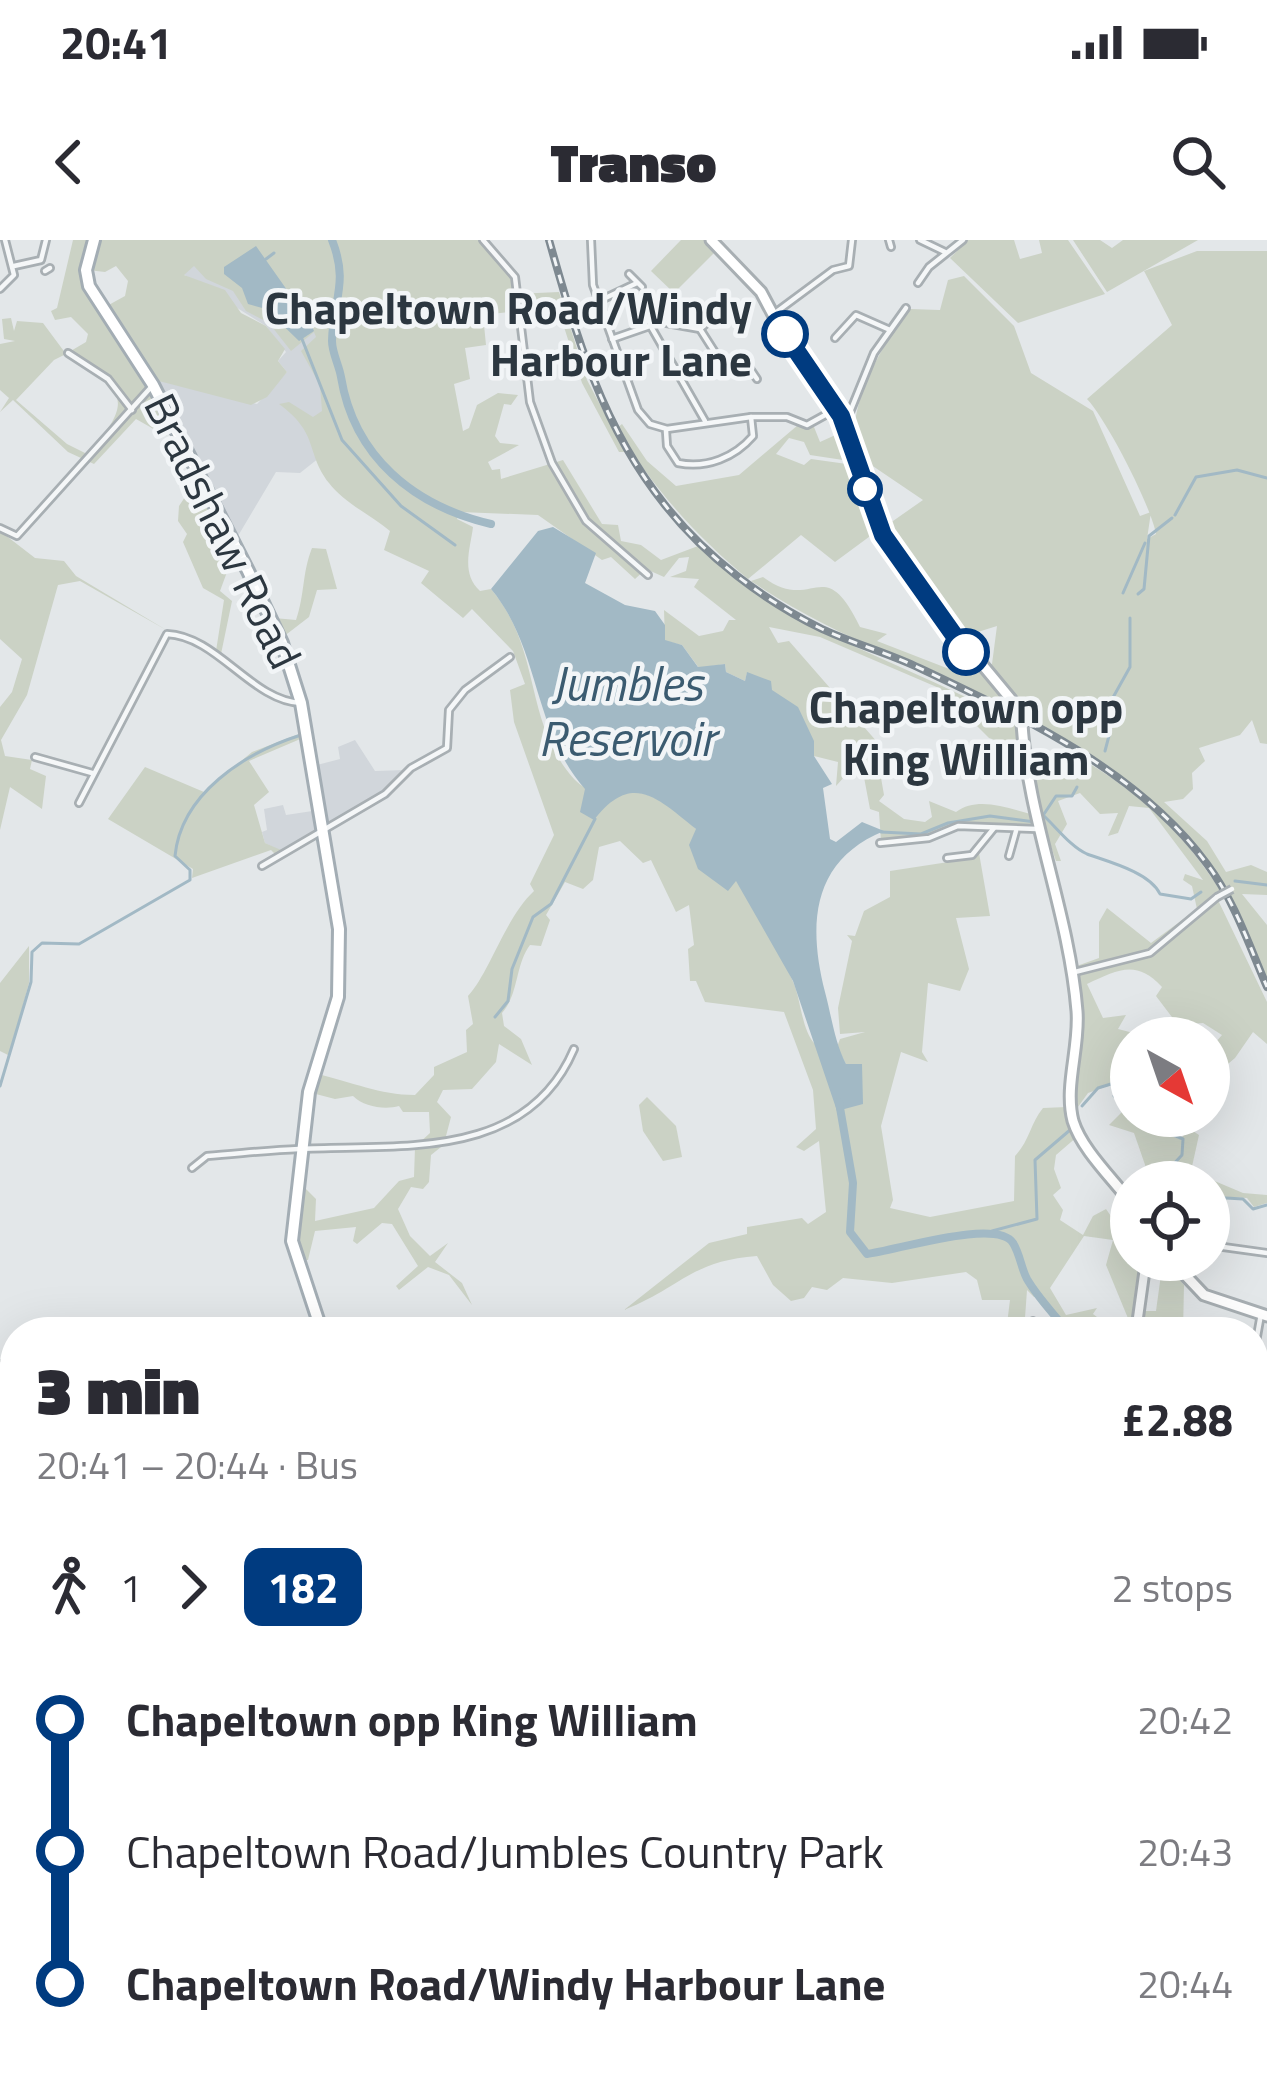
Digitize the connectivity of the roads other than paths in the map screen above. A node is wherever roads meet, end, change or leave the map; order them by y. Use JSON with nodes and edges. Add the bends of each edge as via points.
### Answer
{"nodes":[{"id":1,"x":5,"y":240,"type":"edge"},
{"id":2,"x":46,"y":240,"type":"edge"},
{"id":3,"x":94,"y":240,"type":"edge"},
{"id":4,"x":483,"y":240,"type":"edge"},
{"id":5,"x":591,"y":240,"type":"edge"},
{"id":6,"x":711,"y":240,"type":"edge"},
{"id":7,"x":851,"y":240,"type":"edge"},
{"id":8,"x":920,"y":240,"type":"edge"},
{"id":9,"x":963,"y":240,"type":"edge"},
{"id":10,"x":945,"y":252,"type":"junction"},
{"id":11,"x":40,"y":260,"type":"junction"},
{"id":12,"x":14,"y":266,"type":"junction"},
{"id":13,"x":47,"y":269,"type":"dead end"},
{"id":14,"x":629,"y":274,"type":"dead end"},
{"id":15,"x":918,"y":283,"type":"dead end"},
{"id":16,"x":0,"y":288,"type":"edge"},
{"id":17,"x":599,"y":301,"type":"junction"},
{"id":18,"x":906,"y":308,"type":"dead end"},
{"id":19,"x":775,"y":314,"type":"junction"},
{"id":20,"x":713,"y":320,"type":"dead end"},
{"id":21,"x":650,"y":325,"type":"junction"},
{"id":22,"x":700,"y":328,"type":"junction"},
{"id":23,"x":890,"y":331,"type":"junction"},
{"id":24,"x":835,"y":338,"type":"dead end"},
{"id":25,"x":613,"y":339,"type":"junction"},
{"id":26,"x":68,"y":353,"type":"dead end"},
{"id":27,"x":740,"y":354,"type":"dead end"},
{"id":28,"x":744,"y":362,"type":"junction"},
{"id":29,"x":757,"y":379,"type":"dead end"},
{"id":30,"x":153,"y":385,"type":"junction"},
{"id":31,"x":132,"y":410,"type":"junction"},
{"id":32,"x":838,"y":412,"type":"junction"},
{"id":33,"x":751,"y":417,"type":"junction"},
{"id":34,"x":705,"y":422,"type":"junction"},
{"id":35,"x":667,"y":429,"type":"junction"},
{"id":36,"x":0,"y":528,"type":"edge"},
{"id":37,"x":648,"y":575,"type":"dead end"},
{"id":38,"x":510,"y":657,"type":"dead end"},
{"id":39,"x":301,"y":703,"type":"junction"},
{"id":40,"x":35,"y":758,"type":"dead end"},
{"id":41,"x":92,"y":773,"type":"junction"},
{"id":42,"x":79,"y":803,"type":"dead end"},
{"id":43,"x":994,"y":828,"type":"junction"},
{"id":44,"x":1043,"y":828,"type":"junction"},
{"id":45,"x":326,"y":831,"type":"junction"},
{"id":46,"x":1016,"y":831,"type":"junction"},
{"id":47,"x":880,"y":843,"type":"dead end"},
{"id":48,"x":1009,"y":856,"type":"dead end"},
{"id":49,"x":947,"y":858,"type":"dead end"},
{"id":50,"x":262,"y":866,"type":"dead end"},
{"id":51,"x":1232,"y":889,"type":"dead end"},
{"id":52,"x":1070,"y":974,"type":"junction"},
{"id":53,"x":574,"y":1049,"type":"dead end"},
{"id":54,"x":304,"y":1148,"type":"junction"},
{"id":55,"x":192,"y":1168,"type":"dead end"},
{"id":56,"x":1110,"y":1173,"type":"edge"},
{"id":57,"x":1230,"y":1248,"type":"edge"},
{"id":58,"x":1267,"y":1253,"type":"edge"},
{"id":59,"x":1142,"y":1281,"type":"edge"},
{"id":60,"x":1191,"y":1281,"type":"edge"},
{"id":61,"x":1264,"y":1315,"type":"edge"},
{"id":62,"x":317,"y":1317,"type":"edge"},
{"id":63,"x":1138,"y":1317,"type":"edge"}],
"edges":[{"from":1,"to":12,"type":"street"},
{"from":2,"to":11,"type":"street"},
{"from":3,"to":30,"type":"main road","name":"Bradshaw Road","via":[[89,286]]},
{"from":4,"to":37,"type":"street","via":[[515,277],[530,402],[552,463],[586,521]]},
{"from":5,"to":17,"type":"street"},
{"from":6,"to":19,"type":"main road"},
{"from":7,"to":19,"type":"street","via":[[849,266]]},
{"from":8,"to":10,"type":"street"},
{"from":9,"to":10,"type":"street"},
{"from":10,"to":15,"type":"street"},
{"from":11,"to":12,"type":"street"},
{"from":11,"to":13,"type":"street"},
{"from":12,"to":16,"type":"street","via":[[13,280]]},
{"from":14,"to":17,"type":"street","via":[[639,285]]},
{"from":17,"to":25,"type":"street"},
{"from":18,"to":23,"type":"street"},
{"from":19,"to":32,"type":"main road"},
{"from":20,"to":22,"type":"street"},
{"from":21,"to":22,"type":"street"},
{"from":21,"to":25,"type":"street"},
{"from":21,"to":34,"type":"street"},
{"from":22,"to":28,"type":"street","via":[[721,362]]},
{"from":23,"to":24,"type":"street","via":[[856,315]]},
{"from":23,"to":32,"type":"street","via":[[850,412]]},
{"from":25,"to":35,"type":"street","via":[[640,413]]},
{"from":26,"to":31,"type":"street","via":[[108,379]]},
{"from":27,"to":28,"type":"street"},
{"from":28,"to":29,"type":"street"},
{"from":30,"to":31,"type":"street"},
{"from":30,"to":39,"type":"main road","name":"Bradshaw Road","via":[[266,608]]},
{"from":31,"to":36,"type":"street","via":[[17,536]]},
{"from":32,"to":33,"type":"street","via":[[810,424]]},
{"from":32,"to":44,"type":"main road","via":[[883,535],[926,602],[1014,703]]},
{"from":33,"to":34,"type":"street"},
{"from":33,"to":35,"type":"street","via":[[753,436],[731,456],[689,465],[668,448]]},
{"from":34,"to":35,"type":"street"},
{"from":38,"to":45,"type":"street","via":[[449,710],[447,748]]},
{"from":39,"to":41,"type":"street","via":[[172,632]]},
{"from":39,"to":45,"type":"main road","name":"Bradshaw Road"},
{"from":40,"to":41,"type":"street"},
{"from":41,"to":42,"type":"street"},
{"from":43,"to":46,"type":"street"},
{"from":43,"to":47,"type":"street","via":[[958,826]]},
{"from":43,"to":49,"type":"street","via":[[972,855]]},
{"from":44,"to":46,"type":"street"},
{"from":44,"to":52,"type":"main road"},
{"from":45,"to":50,"type":"street"},
{"from":45,"to":54,"type":"main road","name":"Bradshaw Road","via":[[338,905],[338,997],[310,1085]]},
{"from":46,"to":48,"type":"street"},
{"from":51,"to":52,"type":"street","bridge":true,"via":[[1150,953]]},
{"from":52,"to":56,"type":"main road","via":[[1077,1017],[1073,1121]]},
{"from":53,"to":54,"type":"street","via":[[537,1101],[478,1137],[384,1149]]},
{"from":54,"to":55,"type":"street","via":[[207,1156]]},
{"from":54,"to":62,"type":"main road","name":"Bradshaw Road","via":[[293,1248]]},
{"from":57,"to":58,"type":"street"},
{"from":59,"to":63,"type":"street"},
{"from":60,"to":61,"type":"main road","via":[[1204,1295]]}]}
